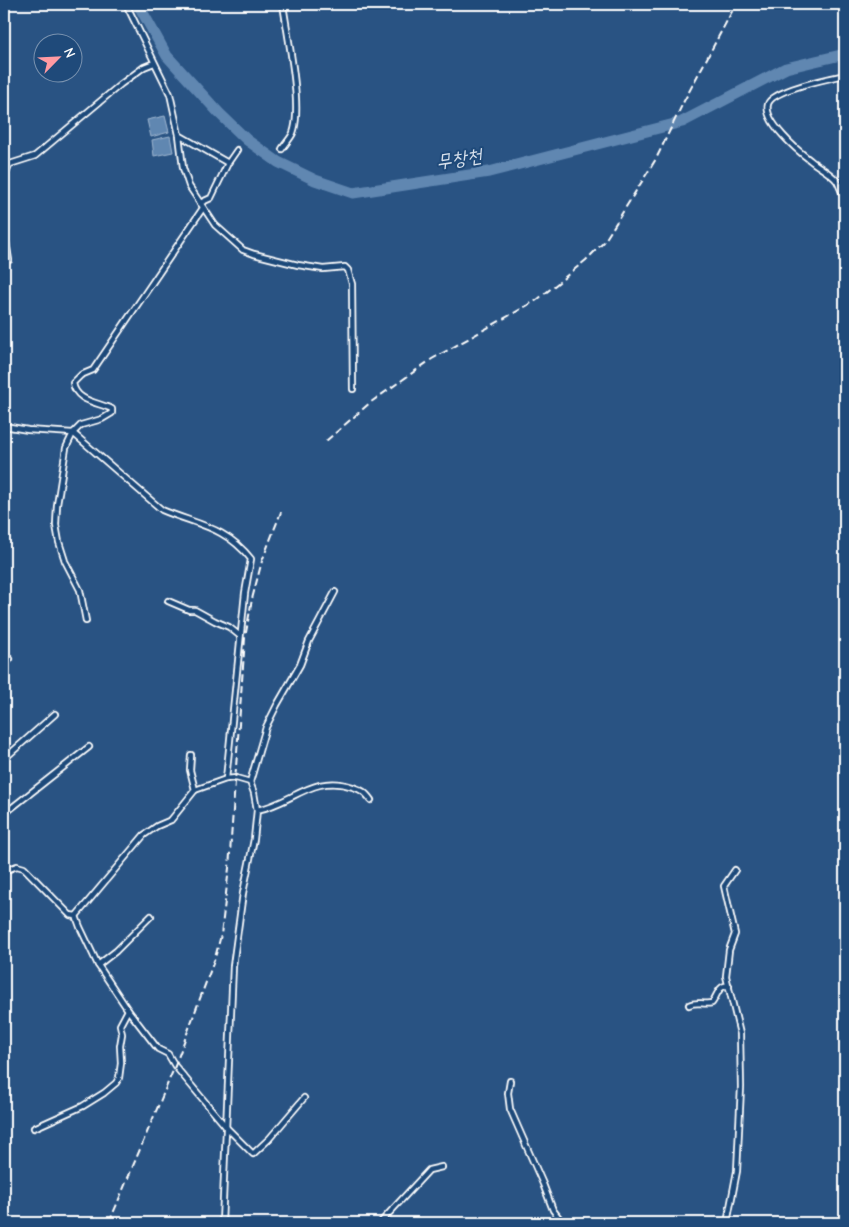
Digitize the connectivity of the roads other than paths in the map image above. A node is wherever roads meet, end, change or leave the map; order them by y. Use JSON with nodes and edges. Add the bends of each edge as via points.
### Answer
{"nodes":[{"id":1,"x":126,"y":4,"type":"edge"},
{"id":2,"x":283,"y":4,"type":"edge"},
{"id":3,"x":154,"y":63,"type":"junction"},
{"id":4,"x":845,"y":75,"type":"edge"},
{"id":5,"x":179,"y":135,"type":"junction"},
{"id":6,"x":282,"y":149,"type":"dead end"},
{"id":7,"x":237,"y":150,"type":"dead end"},
{"id":8,"x":228,"y":163,"type":"junction"},
{"id":9,"x":4,"y":177,"type":"edge"},
{"id":10,"x":845,"y":198,"type":"edge"},
{"id":11,"x":201,"y":206,"type":"junction"},
{"id":12,"x":4,"y":229,"type":"edge"},
{"id":13,"x":9,"y":260,"type":"dead end"},
{"id":14,"x":352,"y":388,"type":"dead end"},
{"id":15,"x":4,"y":426,"type":"edge"},
{"id":16,"x":73,"y":433,"type":"junction"},
{"id":17,"x":335,"y":592,"type":"dead end"},
{"id":18,"x":168,"y":601,"type":"dead end"},
{"id":19,"x":86,"y":621,"type":"dead end"},
{"id":20,"x":240,"y":636,"type":"junction"},
{"id":21,"x":10,"y":659,"type":"dead end"},
{"id":22,"x":4,"y":666,"type":"edge"},
{"id":23,"x":55,"y":714,"type":"dead end"},
{"id":24,"x":90,"y":747,"type":"dead end"},
{"id":25,"x":191,"y":755,"type":"dead end"},
{"id":26,"x":4,"y":759,"type":"edge"},
{"id":27,"x":226,"y":779,"type":"junction"},
{"id":28,"x":250,"y":782,"type":"junction"},
{"id":29,"x":195,"y":790,"type":"junction"},
{"id":30,"x":371,"y":800,"type":"dead end"},
{"id":31,"x":256,"y":810,"type":"junction"},
{"id":32,"x":4,"y":816,"type":"edge"},
{"id":33,"x":735,"y":870,"type":"dead end"},
{"id":34,"x":4,"y":871,"type":"edge"},
{"id":35,"x":76,"y":916,"type":"junction"},
{"id":36,"x":151,"y":916,"type":"dead end"},
{"id":37,"x":98,"y":965,"type":"junction"},
{"id":38,"x":729,"y":986,"type":"junction"},
{"id":39,"x":689,"y":1005,"type":"dead end"},
{"id":40,"x":128,"y":1010,"type":"junction"},
{"id":41,"x":510,"y":1081,"type":"dead end"},
{"id":42,"x":304,"y":1098,"type":"dead end"},
{"id":43,"x":34,"y":1128,"type":"dead end"},
{"id":44,"x":227,"y":1128,"type":"junction"},
{"id":45,"x":442,"y":1167,"type":"dead end"},
{"id":46,"x":222,"y":1223,"type":"edge"},
{"id":47,"x":380,"y":1223,"type":"edge"},
{"id":48,"x":563,"y":1223,"type":"edge"},
{"id":49,"x":727,"y":1223,"type":"edge"}],
"edges":[{"from":1,"to":3,"type":"street"},
{"from":2,"to":6,"type":"street","via":[[296,118],[293,134]]},
{"from":3,"to":5,"type":"street","via":[[170,94]]},
{"from":3,"to":9,"type":"street","via":[[121,84],[35,156],[10,164]]},
{"from":4,"to":10,"type":"street","via":[[796,87],[771,99],[768,104],[773,123],[811,162],[830,174]]},
{"from":5,"to":8,"type":"street"},
{"from":5,"to":11,"type":"street","via":[[183,168]]},
{"from":7,"to":8,"type":"street"},
{"from":8,"to":11,"type":"street","via":[[210,198]]},
{"from":11,"to":14,"type":"street","via":[[215,226],[243,250],[298,265],[345,267],[348,270],[352,284]]},
{"from":11,"to":16,"type":"street","via":[[94,370],[73,382],[80,396],[112,410],[102,419],[81,425]]},
{"from":12,"to":13,"type":"street"},
{"from":15,"to":16,"type":"street"},
{"from":16,"to":19,"type":"street","via":[[66,448],[56,526],[65,561],[80,590]]},
{"from":16,"to":20,"type":"street","via":[[162,510],[225,535],[251,559]]},
{"from":17,"to":28,"type":"street","via":[[266,727]]},
{"from":18,"to":20,"type":"street","via":[[230,627]]},
{"from":20,"to":27,"type":"street"},
{"from":21,"to":22,"type":"street"},
{"from":23,"to":26,"type":"street"},
{"from":24,"to":32,"type":"street"},
{"from":25,"to":29,"type":"street","via":[[190,770]]},
{"from":27,"to":28,"type":"street"},
{"from":27,"to":29,"type":"street"},
{"from":28,"to":31,"type":"street"},
{"from":29,"to":35,"type":"street","via":[[171,820],[144,835]]},
{"from":30,"to":31,"type":"street","via":[[365,791],[348,785],[322,784],[268,808]]},
{"from":31,"to":44,"type":"street","via":[[233,966]]},
{"from":33,"to":38,"type":"street","via":[[724,886],[735,934],[727,967]]},
{"from":34,"to":35,"type":"street","via":[[17,866],[24,868],[70,915]]},
{"from":35,"to":37,"type":"street"},
{"from":36,"to":37,"type":"street"},
{"from":37,"to":40,"type":"street"},
{"from":38,"to":39,"type":"street","via":[[721,987],[712,1003]]},
{"from":38,"to":49,"type":"street","via":[[740,1034],[741,1087],[737,1171]]},
{"from":40,"to":43,"type":"street","via":[[120,1024],[121,1063],[116,1083],[83,1106]]},
{"from":40,"to":44,"type":"street"},
{"from":41,"to":48,"type":"street","via":[[510,1109],[553,1210]]},
{"from":42,"to":44,"type":"street","via":[[253,1154]]},
{"from":44,"to":46,"type":"street"},
{"from":45,"to":47,"type":"street","via":[[428,1170]]}]}
